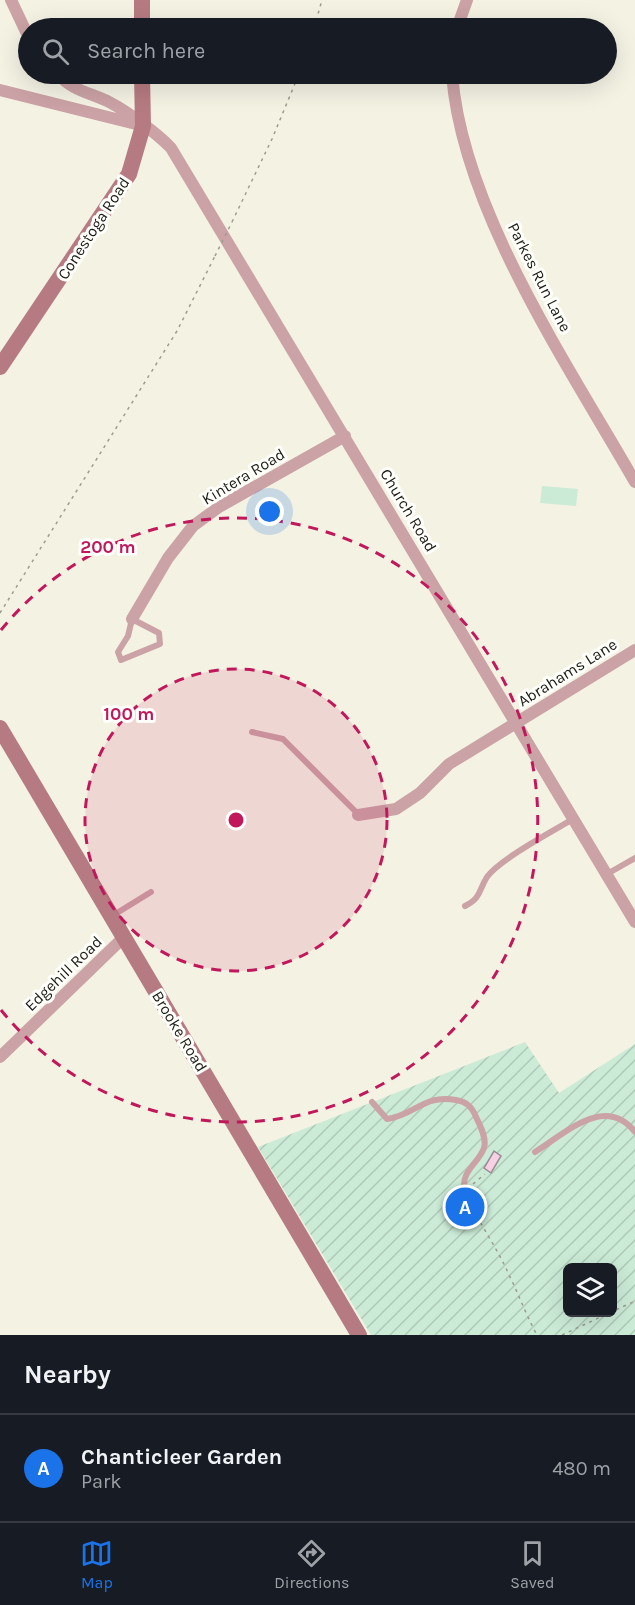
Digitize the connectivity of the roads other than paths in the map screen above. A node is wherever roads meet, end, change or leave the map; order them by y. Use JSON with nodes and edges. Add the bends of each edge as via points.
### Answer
{"nodes":[{"id":1,"x":11,"y":0,"type":"edge"},
{"id":2,"x":142,"y":0,"type":"edge"},
{"id":3,"x":466,"y":0,"type":"edge"},
{"id":4,"x":20,"y":18,"type":"edge"},
{"id":5,"x":142,"y":18,"type":"edge"},
{"id":6,"x":460,"y":18,"type":"edge"},
{"id":7,"x":67,"y":84,"type":"edge"},
{"id":8,"x":142,"y":84,"type":"edge"},
{"id":9,"x":454,"y":84,"type":"edge"},
{"id":10,"x":0,"y":90,"type":"edge"},
{"id":11,"x":143,"y":126,"type":"junction"},
{"id":12,"x":0,"y":367,"type":"edge"},
{"id":13,"x":345,"y":436,"type":"junction"},
{"id":14,"x":635,"y":482,"type":"edge"},
{"id":15,"x":132,"y":619,"type":"junction"},
{"id":16,"x":635,"y":650,"type":"edge"},
{"id":17,"x":515,"y":723,"type":"junction"},
{"id":18,"x":0,"y":728,"type":"edge"},
{"id":19,"x":252,"y":732,"type":"dead end"},
{"id":20,"x":358,"y":815,"type":"joint"},
{"id":21,"x":574,"y":819,"type":"junction"},
{"id":22,"x":635,"y":858,"type":"edge"},
{"id":23,"x":607,"y":874,"type":"junction"},
{"id":24,"x":151,"y":892,"type":"dead end"},
{"id":25,"x":465,"y":906,"type":"dead end"},
{"id":26,"x":111,"y":916,"type":"junction"},
{"id":27,"x":635,"y":922,"type":"edge"},
{"id":28,"x":123,"y":937,"type":"junction"},
{"id":29,"x":0,"y":1057,"type":"edge"},
{"id":30,"x":372,"y":1102,"type":"dead end"},
{"id":31,"x":635,"y":1132,"type":"edge"},
{"id":32,"x":535,"y":1152,"type":"dead end"},
{"id":33,"x":464,"y":1189,"type":"road end"},
{"id":34,"x":359,"y":1335,"type":"edge"}],
"edges":[{"from":1,"to":4,"type":"street"},
{"from":2,"to":5,"type":"main road"},
{"from":3,"to":6,"type":"street"},
{"from":7,"to":11,"type":"street","name":"Church Road","via":[[112,104]]},
{"from":8,"to":11,"type":"main road","name":"Conestoga Road"},
{"from":9,"to":14,"type":"street","name":"Parkes Run Lane","via":[[468,153],[510,260]]},
{"from":10,"to":11,"type":"street"},
{"from":11,"to":12,"type":"main road","name":"Conestoga Road","via":[[129,174]]},
{"from":11,"to":13,"type":"street","name":"Church Road","via":[[171,148]]},
{"from":13,"to":15,"type":"street","name":"Kintera Road","via":[[219,507],[193,526],[168,558]]},
{"from":13,"to":17,"type":"street","name":"Church Road"},
{"from":15,"to":15,"type":"lane","via":[[159,633],[160,644],[121,660],[118,652]]},
{"from":16,"to":17,"type":"street","name":"Abrahams Lane"},
{"from":17,"to":20,"type":"street","name":"Abrahams Lane","via":[[449,764],[420,793],[396,809]]},
{"from":17,"to":21,"type":"street","name":"Church Road"},
{"from":18,"to":26,"type":"main road","name":"Brooke Road"},
{"from":19,"to":20,"type":"lane","via":[[283,739]]},
{"from":21,"to":23,"type":"street","name":"Church Road"},
{"from":21,"to":25,"type":"lane","via":[[517,853],[487,877],[482,891]]},
{"from":22,"to":23,"type":"lane"},
{"from":23,"to":27,"type":"street","name":"Church Road"},
{"from":24,"to":26,"type":"lane"},
{"from":26,"to":28,"type":"main road","name":"Brooke Road"},
{"from":28,"to":29,"type":"street","name":"Edgehill Road"},
{"from":28,"to":34,"type":"main road","name":"Brooke Road"},
{"from":30,"to":33,"type":"lane","via":[[387,1119],[441,1097],[472,1107],[484,1148],[466,1174]]},
{"from":31,"to":32,"type":"lane","via":[[619,1118],[602,1114]]}]}
